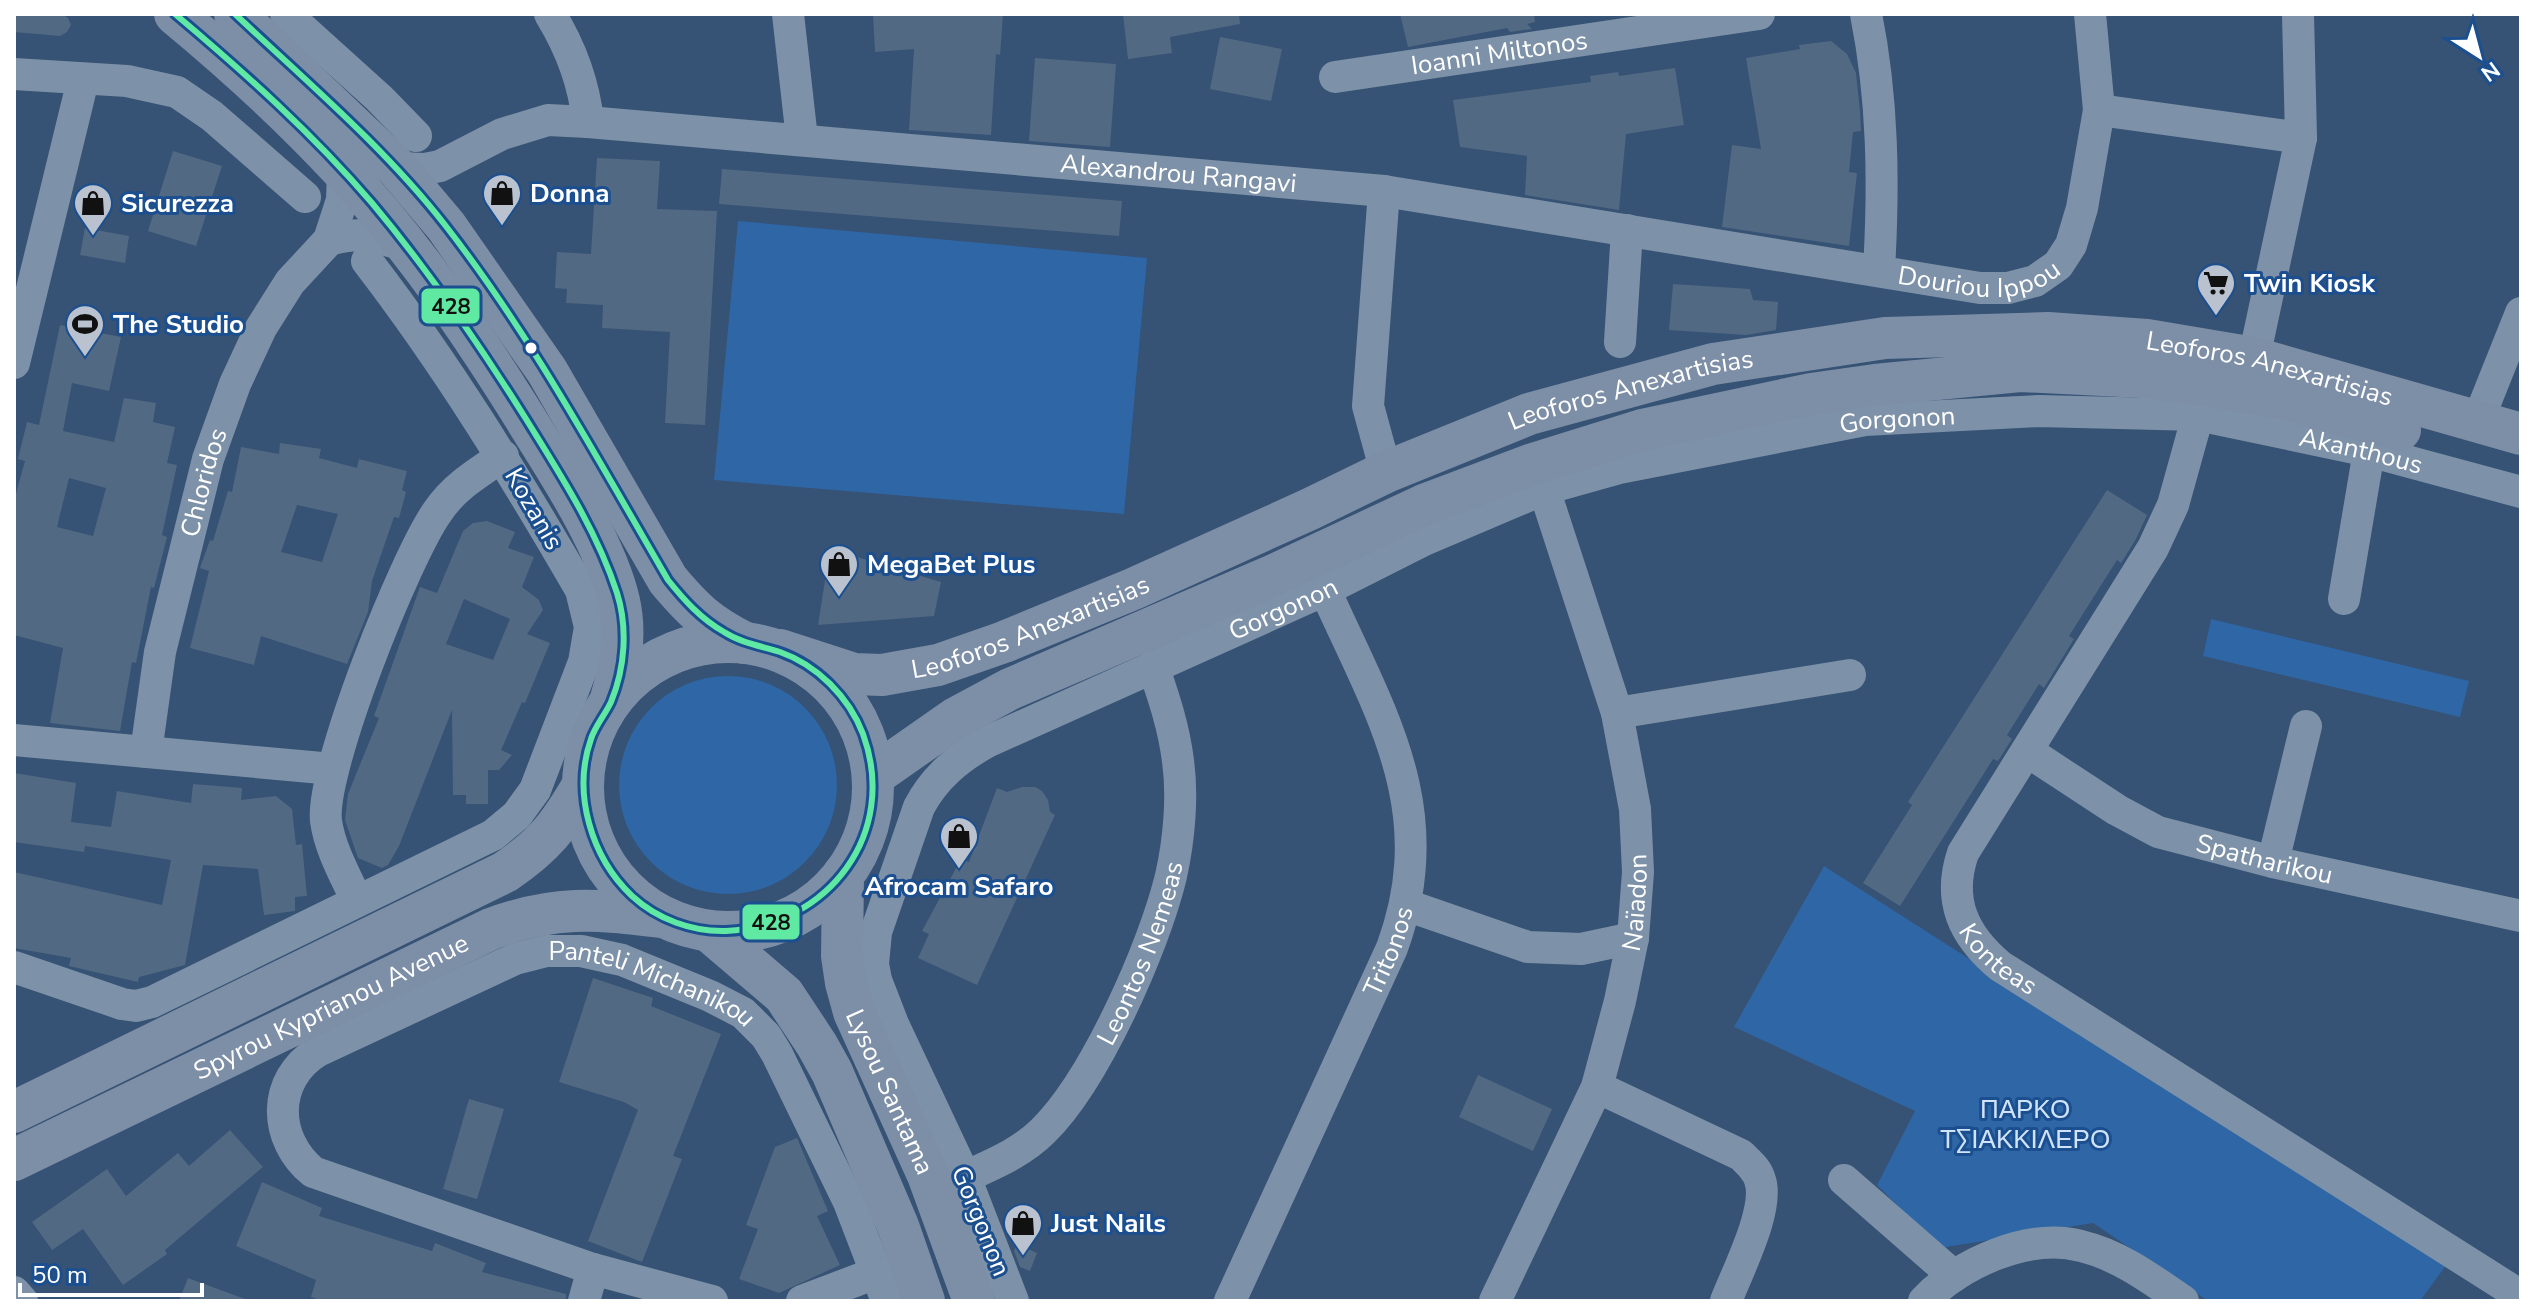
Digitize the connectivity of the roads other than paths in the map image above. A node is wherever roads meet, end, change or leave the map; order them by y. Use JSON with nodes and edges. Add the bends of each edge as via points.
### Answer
{"nodes":[{"id":1,"x":175,"y":14,"type":"edge"},
{"id":2,"x":235,"y":14,"type":"edge"},
{"id":3,"x":286,"y":14,"type":"edge"},
{"id":4,"x":550,"y":14,"type":"edge"},
{"id":5,"x":788,"y":14,"type":"edge"},
{"id":6,"x":1759,"y":14,"type":"edge"},
{"id":7,"x":1866,"y":14,"type":"edge"},
{"id":8,"x":2090,"y":14,"type":"edge"},
{"id":9,"x":2298,"y":14,"type":"edge"},
{"id":10,"x":14,"y":74,"type":"edge"},
{"id":11,"x":1335,"y":77,"type":"dead end"},
{"id":12,"x":83,"y":80,"type":"junction"},
{"id":13,"x":2099,"y":110,"type":"junction"},
{"id":14,"x":588,"y":122,"type":"junction"},
{"id":15,"x":2301,"y":138,"type":"junction"},
{"id":16,"x":802,"y":139,"type":"junction"},
{"id":17,"x":479,"y":148,"type":"junction"},
{"id":18,"x":407,"y":152,"type":"junction"},
{"id":19,"x":343,"y":171,"type":"junction"},
{"id":20,"x":1384,"y":191,"type":"junction"},
{"id":21,"x":305,"y":197,"type":"dead end"},
{"id":22,"x":446,"y":226,"type":"junction"},
{"id":23,"x":1627,"y":230,"type":"junction"},
{"id":24,"x":329,"y":240,"type":"junction"},
{"id":25,"x":406,"y":246,"type":"junction"},
{"id":26,"x":367,"y":261,"type":"dead end"},
{"id":27,"x":1879,"y":270,"type":"junction"},
{"id":28,"x":2521,"y":313,"type":"edge"},
{"id":29,"x":1620,"y":342,"type":"dead end"},
{"id":30,"x":2254,"y":358,"type":"junction"},
{"id":31,"x":14,"y":363,"type":"edge"},
{"id":32,"x":2512,"y":366,"type":"edge"},
{"id":33,"x":2198,"y":415,"type":"junction"},
{"id":34,"x":2477,"y":423,"type":"junction"},
{"id":35,"x":2521,"y":434,"type":"edge"},
{"id":36,"x":2369,"y":451,"type":"junction"},
{"id":37,"x":503,"y":456,"type":"junction"},
{"id":38,"x":2521,"y":462,"type":"edge"},
{"id":39,"x":1386,"y":472,"type":"junction"},
{"id":40,"x":1544,"y":489,"type":"junction"},
{"id":41,"x":2521,"y":492,"type":"edge"},
{"id":42,"x":1325,"y":590,"type":"junction"},
{"id":43,"x":2344,"y":599,"type":"dead end"},
{"id":44,"x":763,"y":646,"type":"junction"},
{"id":45,"x":1153,"y":666,"type":"junction"},
{"id":46,"x":1850,"y":675,"type":"dead end"},
{"id":47,"x":610,"y":702,"type":"junction"},
{"id":48,"x":1617,"y":713,"type":"junction"},
{"id":49,"x":2306,"y":726,"type":"dead end"},
{"id":50,"x":14,"y":740,"type":"edge"},
{"id":51,"x":2027,"y":751,"type":"junction"},
{"id":52,"x":146,"y":752,"type":"junction"},
{"id":53,"x":333,"y":769,"type":"junction"},
{"id":54,"x":873,"y":776,"type":"junction"},
{"id":55,"x":583,"y":785,"type":"junction"},
{"id":56,"x":2273,"y":862,"type":"junction"},
{"id":57,"x":843,"y":875,"type":"junction"},
{"id":58,"x":357,"y":901,"type":"junction"},
{"id":59,"x":1406,"y":905,"type":"junction"},
{"id":60,"x":2521,"y":916,"type":"edge"},
{"id":61,"x":662,"y":917,"type":"junction"},
{"id":62,"x":709,"y":931,"type":"junction"},
{"id":63,"x":1633,"y":938,"type":"junction"},
{"id":64,"x":14,"y":967,"type":"edge"},
{"id":65,"x":1597,"y":1087,"type":"junction"},
{"id":66,"x":14,"y":1112,"type":"edge"},
{"id":67,"x":14,"y":1160,"type":"edge"},
{"id":68,"x":965,"y":1177,"type":"junction"},
{"id":69,"x":1844,"y":1180,"type":"dead end"},
{"id":70,"x":593,"y":1269,"type":"junction"},
{"id":71,"x":1954,"y":1276,"type":"junction"},
{"id":72,"x":881,"y":1287,"type":"edge"},
{"id":73,"x":14,"y":1292,"type":"edge"},
{"id":74,"x":2521,"y":1296,"type":"edge"},
{"id":75,"x":22,"y":1301,"type":"edge"},
{"id":76,"x":584,"y":1301,"type":"edge"},
{"id":77,"x":712,"y":1301,"type":"edge"},
{"id":78,"x":802,"y":1301,"type":"edge"},
{"id":79,"x":924,"y":1301,"type":"edge"},
{"id":80,"x":974,"y":1301,"type":"edge"},
{"id":81,"x":1013,"y":1301,"type":"edge"},
{"id":82,"x":1230,"y":1301,"type":"edge"},
{"id":83,"x":1495,"y":1301,"type":"edge"},
{"id":84,"x":1726,"y":1301,"type":"edge"},
{"id":85,"x":1924,"y":1301,"type":"edge"},
{"id":86,"x":2183,"y":1301,"type":"edge"}],
"edges":[{"from":1,"to":19,"type":"main road"},
{"from":2,"to":18,"type":"main road"},
{"from":3,"to":18,"type":"street","via":[[379,98]]},
{"from":4,"to":14,"type":"street","via":[[575,65]]},
{"from":5,"to":16,"type":"street"},
{"from":6,"to":11,"type":"street","name":"Ioanni Miltonos"},
{"from":7,"to":27,"type":"street","via":[[1882,130]]},
{"from":8,"to":13,"type":"street","name":"Douriou Ippou"},
{"from":9,"to":15,"type":"street"},
{"from":10,"to":12,"type":"street"},
{"from":12,"to":21,"type":"street","via":[[127,81],[177,92]]},
{"from":12,"to":31,"type":"street"},
{"from":13,"to":15,"type":"street"},
{"from":13,"to":27,"type":"street","name":"Douriou Ippou","via":[[2082,208],[2071,245],[2058,265],[2035,281],[2008,288]]},
{"from":14,"to":16,"type":"street","name":"Alexandrou Rangavi"},
{"from":14,"to":17,"type":"street","name":"Alexandrou Rangavi","via":[[548,120],[502,134]]},
{"from":15,"to":30,"type":"street"},
{"from":16,"to":20,"type":"street","name":"Alexandrou Rangavi"},
{"from":17,"to":18,"type":"street","name":"Alexandrou Rangavi","via":[[425,169]]},
{"from":17,"to":22,"type":"street","name":"Alexandrou Rangavi","via":[[450,185]]},
{"from":18,"to":22,"type":"main road"},
{"from":19,"to":24,"type":"street","name":"Chloridos","via":[[342,200]]},
{"from":19,"to":25,"type":"main road"},
{"from":20,"to":23,"type":"street","name":"Alexandrou Rangavi"},
{"from":20,"to":39,"type":"street","via":[[1368,406]]},
{"from":22,"to":44,"type":"main road","via":[[547,371],[668,580],[712,626]]},
{"from":23,"to":27,"type":"street","name":"Alexandrou Rangavi"},
{"from":23,"to":29,"type":"street"},
{"from":24,"to":25,"type":"street","via":[[370,234]]},
{"from":24,"to":52,"type":"street","name":"Chloridos","via":[[275,303],[235,384],[208,459],[160,652]]},
{"from":25,"to":47,"type":"main road","via":[[508,391],[599,550],[623,625]]},
{"from":26,"to":37,"type":"street"},
{"from":28,"to":32,"type":"street"},
{"from":30,"to":34,"type":"main road","name":"Leoforos Anexartisias"},
{"from":30,"to":39,"type":"main road","name":"Leoforos Anexartisias","via":[[2147,340],[2048,333],[1885,338],[1713,364],[1576,400]]},
{"from":32,"to":34,"type":"street"},
{"from":33,"to":36,"type":"street","name":"Akanthous"},
{"from":33,"to":40,"type":"street","name":"Gorgonon","via":[[2039,411],[1865,420],[1619,468]]},
{"from":33,"to":51,"type":"street","name":"Konteas","via":[[2164,528]]},
{"from":34,"to":35,"type":"main road","name":"Leoforos Anexartisias"},
{"from":36,"to":41,"type":"street","name":"Akanthous"},
{"from":36,"to":43,"type":"street"},
{"from":37,"to":53,"type":"street","name":"Kozanis","via":[[462,485],[428,525],[363,680]]},
{"from":37,"to":58,"type":"street","name":"Kozanis","via":[[581,590],[590,627],[584,662],[535,790],[517,815],[493,835]]},
{"from":38,"to":54,"type":"main road","name":"Leoforos Anexartisias","via":[[2281,398],[2142,377],[2020,371],[1811,394],[1642,430],[1424,505],[1010,689],[956,718]]},
{"from":39,"to":44,"type":"main road","name":"Leoforos Anexartisias","via":[[1133,589],[938,665],[854,674]]},
{"from":40,"to":42,"type":"street","name":"Gorgonon"},
{"from":40,"to":48,"type":"street","name":"Naïadon"},
{"from":42,"to":45,"type":"street","name":"Gorgonon"},
{"from":42,"to":59,"type":"street","name":"Tritonos","via":[[1404,777],[1411,837]]},
{"from":44,"to":47,"type":"main road","via":[[707,643],[670,654],[637,674]]},
{"from":44,"to":54,"type":"main road","via":[[813,669],[843,698],[864,735]]},
{"from":45,"to":68,"type":"street","name":"Leontos Nemeas","via":[[1172,723],[1178,762],[1176,839],[1163,905],[1120,1009],[1060,1112],[1031,1143]]},
{"from":45,"to":68,"type":"street","name":"Gorgonon","via":[[973,750],[935,781],[919,807],[876,932],[873,964],[893,1024]]},
{"from":46,"to":48,"type":"street"},
{"from":47,"to":55,"type":"main road","via":[[590,741]]},
{"from":48,"to":63,"type":"street","name":"Naïadon","via":[[1635,809]]},
{"from":49,"to":56,"type":"street"},
{"from":50,"to":52,"type":"street"},
{"from":51,"to":56,"type":"street","name":"Spatharikou","via":[[2158,832]]},
{"from":51,"to":74,"type":"street","name":"Konteas","via":[[1963,853],[1958,870],[1959,907],[1984,952]]},
{"from":52,"to":53,"type":"street"},
{"from":53,"to":58,"type":"street","name":"Kozanis","via":[[326,821]]},
{"from":54,"to":57,"type":"main road","via":[[871,811],[861,845]]},
{"from":55,"to":61,"type":"main road","via":[[587,825],[603,862],[628,893]]},
{"from":55,"to":66,"type":"main road","name":"Spyrou Kyprianou Avenue","via":[[559,826],[505,872]]},
{"from":56,"to":60,"type":"street","name":"Spatharikou"},
{"from":57,"to":62,"type":"main road","via":[[817,902],[784,921],[747,931]]},
{"from":57,"to":80,"type":"main road","name":"Lysou Santama","via":[[842,956],[854,1012],[928,1175]]},
{"from":58,"to":64,"type":"street","via":[[136,1006]]},
{"from":59,"to":63,"type":"street","via":[[1528,947],[1581,949]]},
{"from":59,"to":82,"type":"street","name":"Tritonos","via":[[1392,948]]},
{"from":61,"to":62,"type":"main road"},
{"from":61,"to":67,"type":"main road","name":"Spyrou Kyprianou Avenue","via":[[571,909],[521,918]]},
{"from":62,"to":79,"type":"main road","name":"Lysou Santama","via":[[784,995],[817,1045],[898,1226]]},
{"from":63,"to":65,"type":"street","name":"Naïadon"},
{"from":65,"to":83,"type":"street","name":"Naïadon"},
{"from":65,"to":84,"type":"street","via":[[1741,1155],[1756,1169],[1761,1201]]},
{"from":68,"to":81,"type":"street","name":"Gorgonon"},
{"from":69,"to":71,"type":"street"},
{"from":70,"to":72,"type":"street","name":"Panteli Michanikou","via":[[313,1172],[302,1163],[284,1125],[284,1097],[292,1073],[318,1051],[515,959],[562,949],[622,960],[724,1002],[766,1036],[828,1155]]},
{"from":70,"to":76,"type":"street"},
{"from":70,"to":77,"type":"street"},
{"from":71,"to":85,"type":"street"},
{"from":71,"to":86,"type":"street","via":[[1976,1261],[2011,1249],[2079,1245],[2131,1266]]},
{"from":72,"to":78,"type":"street"},
{"from":73,"to":75,"type":"street"}]}
